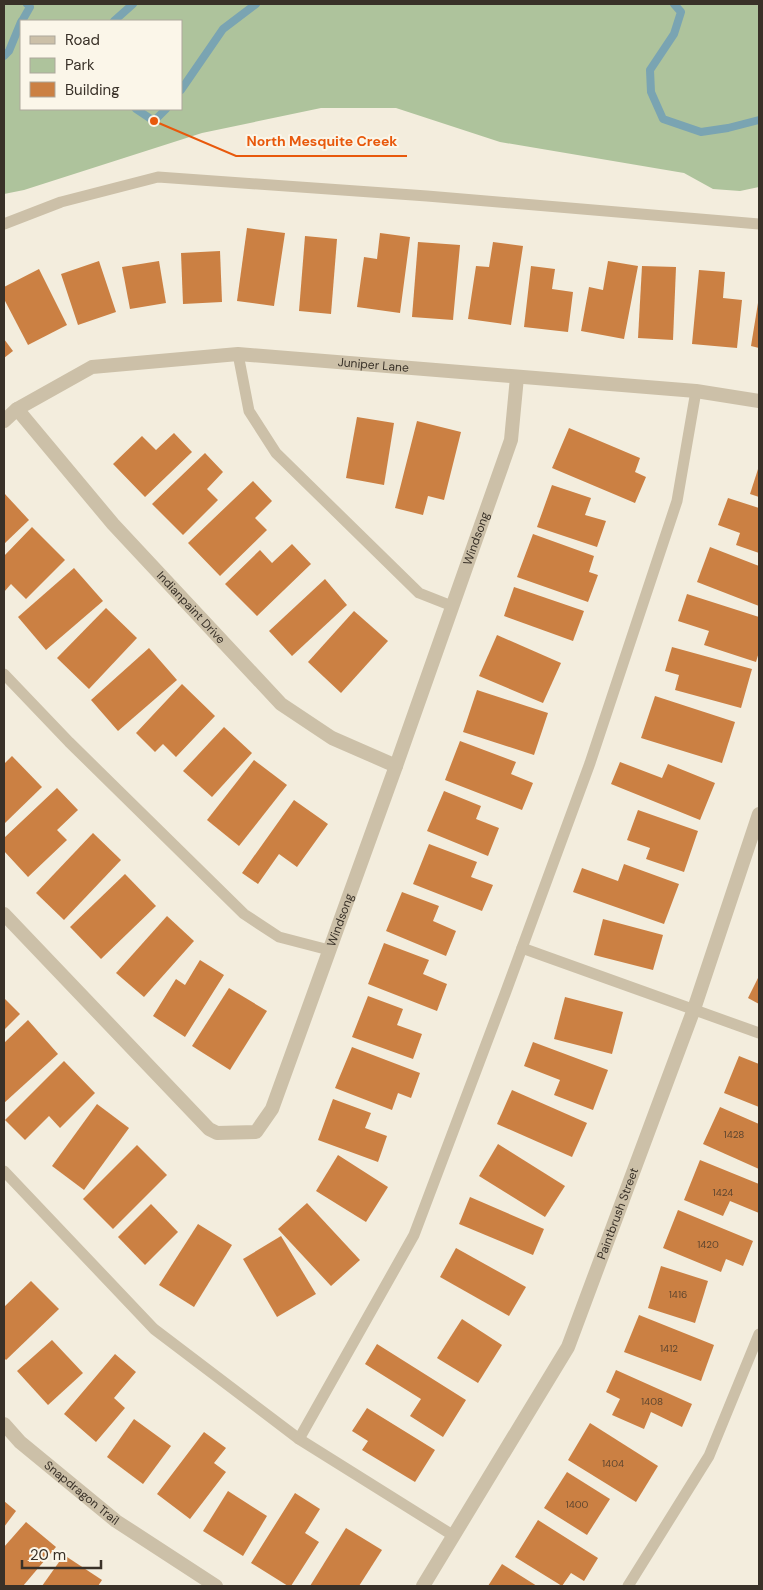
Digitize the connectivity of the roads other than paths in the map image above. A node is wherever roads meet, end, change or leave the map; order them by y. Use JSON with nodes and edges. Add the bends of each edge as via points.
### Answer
{"nodes":[{"id":1,"x":4,"y":224,"type":"edge"},
{"id":2,"x":759,"y":224,"type":"edge"},
{"id":3,"x":238,"y":354,"type":"junction"},
{"id":4,"x":517,"y":377,"type":"junction"},
{"id":5,"x":696,"y":391,"type":"junction"},
{"id":6,"x":759,"y":401,"type":"edge"},
{"id":7,"x":17,"y":409,"type":"junction"},
{"id":8,"x":4,"y":421,"type":"edge"},
{"id":9,"x":452,"y":606,"type":"junction"},
{"id":10,"x":4,"y":674,"type":"edge"},
{"id":11,"x":396,"y":766,"type":"junction"},
{"id":12,"x":759,"y":814,"type":"edge"},
{"id":13,"x":4,"y":914,"type":"edge"},
{"id":14,"x":522,"y":948,"type":"junction"},
{"id":15,"x":329,"y":950,"type":"junction"},
{"id":16,"x":694,"y":1009,"type":"junction"},
{"id":17,"x":759,"y":1033,"type":"edge"},
{"id":18,"x":4,"y":1171,"type":"edge"},
{"id":19,"x":759,"y":1334,"type":"edge"},
{"id":20,"x":4,"y":1424,"type":"edge"},
{"id":21,"x":299,"y":1439,"type":"junction"},
{"id":22,"x":454,"y":1536,"type":"junction"},
{"id":23,"x":216,"y":1586,"type":"edge"},
{"id":24,"x":423,"y":1586,"type":"edge"},
{"id":25,"x":628,"y":1586,"type":"edge"}],
"edges":[{"from":1,"to":2,"type":"lane","via":[[62,202],[158,176]]},
{"from":3,"to":4,"type":"street","name":"Juniper Lane"},
{"from":3,"to":7,"type":"street","name":"Juniper Lane","via":[[92,367]]},
{"from":3,"to":9,"type":"lane","via":[[250,411],[276,453],[419,593]]},
{"from":4,"to":5,"type":"street","name":"Juniper Lane"},
{"from":4,"to":9,"type":"street","name":"Windsong","via":[[511,440]]},
{"from":5,"to":6,"type":"street","name":"Juniper Lane"},
{"from":5,"to":14,"type":"lane","via":[[677,501],[590,763]]},
{"from":7,"to":8,"type":"street","name":"Juniper Lane"},
{"from":7,"to":11,"type":"street","name":"Indianpaint Drive","via":[[113,524],[281,704],[332,738]]},
{"from":9,"to":11,"type":"street","name":"Windsong"},
{"from":10,"to":15,"type":"lane","via":[[244,914],[279,936]]},
{"from":11,"to":15,"type":"street","name":"Windsong"},
{"from":12,"to":16,"type":"street","name":"Paintbrush Street"},
{"from":13,"to":15,"type":"street","name":"Windsong","via":[[208,1129],[217,1134],[256,1132],[272,1109]]},
{"from":14,"to":16,"type":"lane"},
{"from":14,"to":21,"type":"lane","via":[[414,1235]]},
{"from":16,"to":17,"type":"lane"},
{"from":16,"to":22,"type":"street","name":"Paintbrush Street","via":[[568,1347]]},
{"from":18,"to":21,"type":"lane","via":[[154,1330]]},
{"from":19,"to":25,"type":"lane","via":[[709,1456]]},
{"from":20,"to":23,"type":"street","name":"Snapdragon Trail","via":[[20,1442],[116,1521]]},
{"from":21,"to":22,"type":"lane"},
{"from":22,"to":24,"type":"street","name":"Paintbrush Street"}]}
